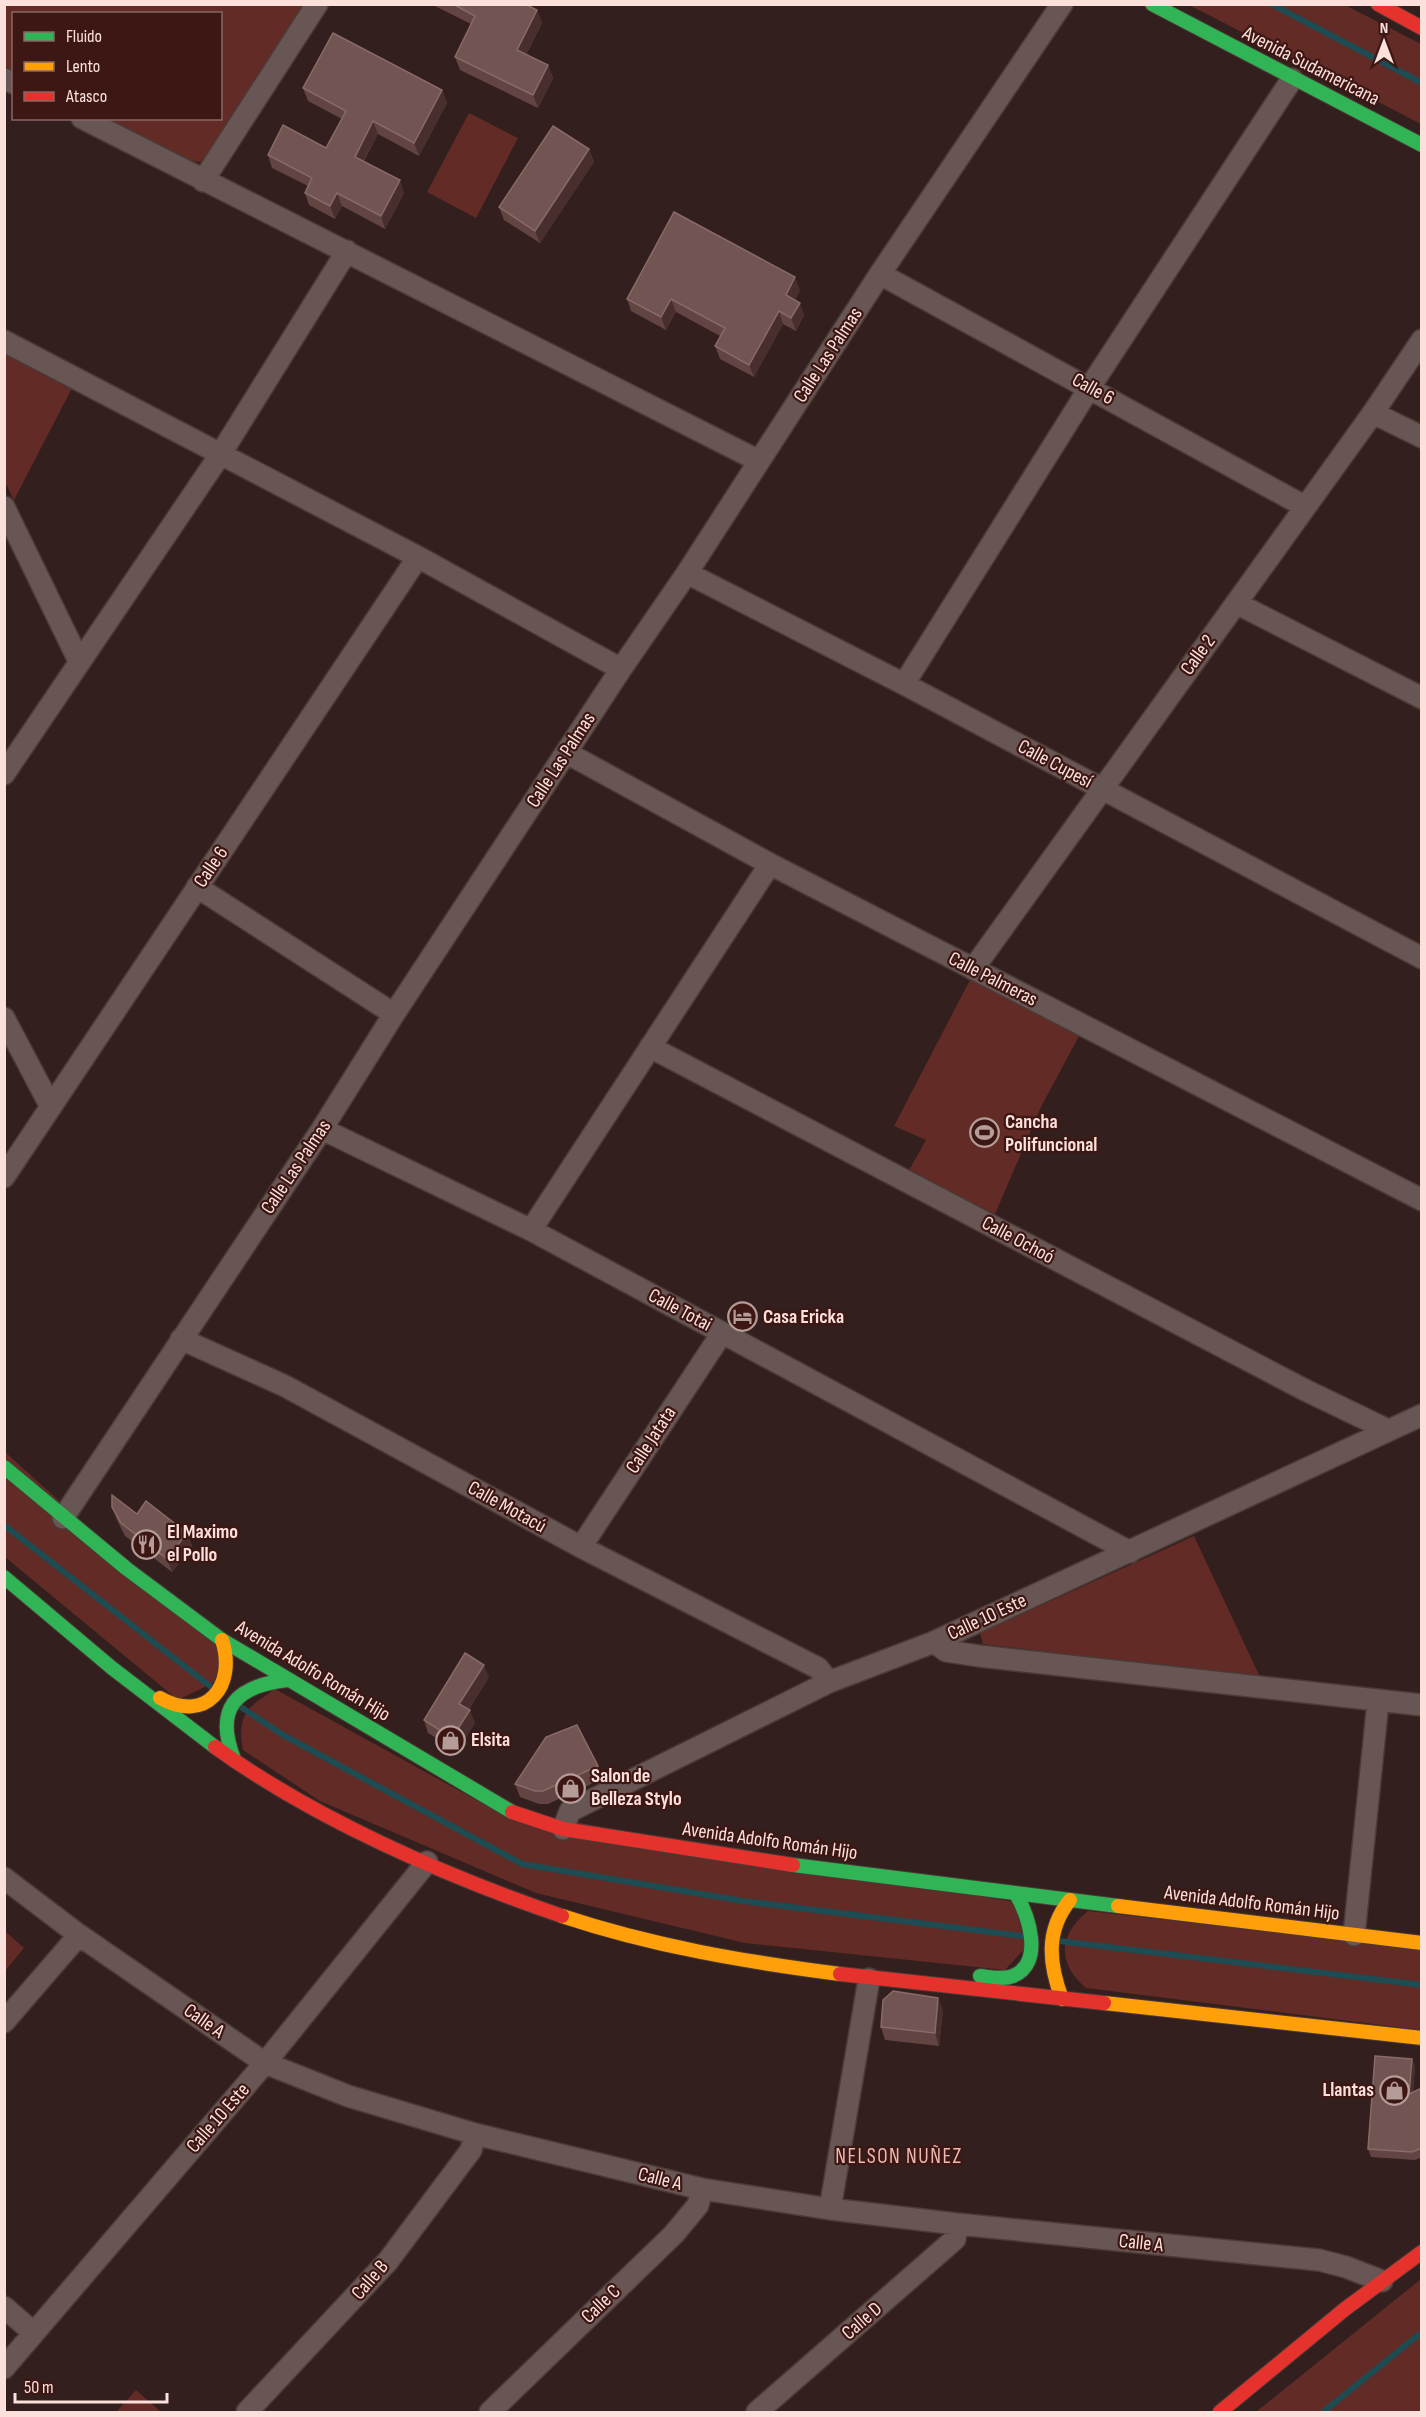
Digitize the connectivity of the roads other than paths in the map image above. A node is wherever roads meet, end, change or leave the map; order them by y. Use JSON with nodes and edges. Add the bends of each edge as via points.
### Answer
{"nodes":[{"id":1,"x":317,"y":4,"type":"edge"},
{"id":2,"x":1062,"y":4,"type":"edge"},
{"id":3,"x":1152,"y":4,"type":"edge"},
{"id":4,"x":1378,"y":4,"type":"edge"},
{"id":5,"x":1416,"y":18,"type":"edge"},
{"id":6,"x":1292,"y":79,"type":"junction"},
{"id":7,"x":85,"y":120,"type":"edge"},
{"id":8,"x":1422,"y":145,"type":"edge"},
{"id":9,"x":203,"y":181,"type":"junction"},
{"id":10,"x":347,"y":251,"type":"junction"},
{"id":11,"x":880,"y":274,"type":"junction"},
{"id":12,"x":1422,"y":340,"type":"edge"},
{"id":13,"x":4,"y":342,"type":"edge"},
{"id":14,"x":1090,"y":387,"type":"junction"},
{"id":15,"x":1373,"y":413,"type":"junction"},
{"id":16,"x":1422,"y":437,"type":"edge"},
{"id":17,"x":220,"y":455,"type":"junction"},
{"id":18,"x":759,"y":461,"type":"junction"},
{"id":19,"x":1304,"y":506,"type":"junction"},
{"id":20,"x":4,"y":507,"type":"edge"},
{"id":21,"x":418,"y":557,"type":"junction"},
{"id":22,"x":687,"y":573,"type":"junction"},
{"id":23,"x":1236,"y":603,"type":"junction"},
{"id":24,"x":79,"y":661,"type":"junction"},
{"id":25,"x":621,"y":669,"type":"junction"},
{"id":26,"x":904,"y":684,"type":"junction"},
{"id":27,"x":1422,"y":698,"type":"edge"},
{"id":28,"x":567,"y":753,"type":"junction"},
{"id":29,"x":4,"y":774,"type":"edge"},
{"id":30,"x":1101,"y":788,"type":"junction"},
{"id":31,"x":770,"y":864,"type":"junction"},
{"id":32,"x":198,"y":887,"type":"junction"},
{"id":33,"x":1422,"y":958,"type":"edge"},
{"id":34,"x":973,"y":969,"type":"junction"},
{"id":35,"x":394,"y":1014,"type":"junction"},
{"id":36,"x":4,"y":1018,"type":"edge"},
{"id":37,"x":650,"y":1047,"type":"junction"},
{"id":38,"x":51,"y":1107,"type":"junction"},
{"id":39,"x":322,"y":1129,"type":"junction"},
{"id":40,"x":4,"y":1177,"type":"edge"},
{"id":41,"x":1422,"y":1200,"type":"edge"},
{"id":42,"x":531,"y":1230,"type":"junction"},
{"id":43,"x":722,"y":1333,"type":"junction"},
{"id":44,"x":181,"y":1339,"type":"junction"},
{"id":45,"x":1422,"y":1415,"type":"edge"},
{"id":46,"x":1388,"y":1430,"type":"junction"},
{"id":47,"x":4,"y":1467,"type":"edge"},
{"id":48,"x":63,"y":1518,"type":"junction"},
{"id":49,"x":581,"y":1547,"type":"junction"},
{"id":50,"x":1130,"y":1552,"type":"junction"},
{"id":51,"x":4,"y":1577,"type":"edge"},
{"id":52,"x":934,"y":1642,"type":"junction"},
{"id":53,"x":224,"y":1644,"type":"junction"},
{"id":54,"x":104,"y":1662,"type":"junction"},
{"id":55,"x":280,"y":1680,"type":"junction"},
{"id":56,"x":829,"y":1682,"type":"junction"},
{"id":57,"x":1378,"y":1702,"type":"junction"},
{"id":58,"x":1422,"y":1705,"type":"edge"},
{"id":59,"x":234,"y":1760,"type":"junction"},
{"id":60,"x":563,"y":1829,"type":"junction"},
{"id":61,"x":427,"y":1862,"type":"junction"},
{"id":62,"x":4,"y":1878,"type":"edge"},
{"id":63,"x":1016,"y":1894,"type":"junction"},
{"id":64,"x":1070,"y":1900,"type":"junction"},
{"id":65,"x":79,"y":1935,"type":"junction"},
{"id":66,"x":1354,"y":1935,"type":"junction"},
{"id":67,"x":1422,"y":1943,"type":"edge"},
{"id":68,"x":759,"y":1962,"type":"junction"},
{"id":69,"x":869,"y":1978,"type":"junction"},
{"id":70,"x":1062,"y":1999,"type":"junction"},
{"id":71,"x":4,"y":2022,"type":"edge"},
{"id":72,"x":1422,"y":2038,"type":"edge"},
{"id":73,"x":265,"y":2063,"type":"junction"},
{"id":74,"x":475,"y":2134,"type":"junction"},
{"id":75,"x":702,"y":2189,"type":"junction"},
{"id":76,"x":830,"y":2209,"type":"junction"},
{"id":77,"x":957,"y":2224,"type":"junction"},
{"id":78,"x":1422,"y":2252,"type":"edge"},
{"id":79,"x":1382,"y":2281,"type":"junction"},
{"id":80,"x":4,"y":2307,"type":"edge"},
{"id":81,"x":34,"y":2333,"type":"junction"},
{"id":82,"x":4,"y":2368,"type":"edge"},
{"id":83,"x":247,"y":2412,"type":"edge"},
{"id":84,"x":490,"y":2412,"type":"edge"},
{"id":85,"x":757,"y":2412,"type":"edge"},
{"id":86,"x":1220,"y":2412,"type":"edge"}],
"edges":[{"from":1,"to":9,"type":"street"},
{"from":2,"to":11,"type":"street","name":"Calle Las Palmas"},
{"from":3,"to":6,"type":"main road","name":"Avenida Sudamericana"},
{"from":4,"to":5,"type":"main road"},
{"from":6,"to":8,"type":"main road","name":"Avenida Sudamericana"},
{"from":6,"to":14,"type":"street"},
{"from":7,"to":9,"type":"street"},
{"from":9,"to":10,"type":"street"},
{"from":10,"to":17,"type":"street"},
{"from":10,"to":18,"type":"street"},
{"from":11,"to":14,"type":"street","name":"Calle 6"},
{"from":11,"to":18,"type":"street","name":"Calle Las Palmas"},
{"from":12,"to":15,"type":"street","name":"Calle 2"},
{"from":13,"to":17,"type":"street"},
{"from":14,"to":19,"type":"street","name":"Calle 6"},
{"from":14,"to":26,"type":"street"},
{"from":15,"to":16,"type":"street"},
{"from":15,"to":19,"type":"street","name":"Calle 2"},
{"from":17,"to":21,"type":"street"},
{"from":17,"to":24,"type":"street"},
{"from":18,"to":22,"type":"street","name":"Calle Las Palmas"},
{"from":19,"to":23,"type":"street","name":"Calle 2"},
{"from":20,"to":24,"type":"street"},
{"from":21,"to":25,"type":"street"},
{"from":21,"to":32,"type":"street","name":"Calle 6"},
{"from":22,"to":25,"type":"street","name":"Calle Las Palmas"},
{"from":22,"to":26,"type":"street","name":"Calle Cupesí"},
{"from":23,"to":27,"type":"street"},
{"from":23,"to":30,"type":"street","name":"Calle 2"},
{"from":24,"to":29,"type":"street"},
{"from":25,"to":28,"type":"street","name":"Calle Las Palmas"},
{"from":26,"to":30,"type":"street","name":"Calle Cupesí"},
{"from":28,"to":31,"type":"street","name":"Calle Palmeras"},
{"from":28,"to":35,"type":"street","name":"Calle Las Palmas"},
{"from":30,"to":33,"type":"street","name":"Calle Cupesí"},
{"from":30,"to":34,"type":"street","name":"Calle 2"},
{"from":31,"to":34,"type":"street","name":"Calle Palmeras"},
{"from":31,"to":37,"type":"street"},
{"from":32,"to":35,"type":"street"},
{"from":32,"to":38,"type":"street","name":"Calle 6"},
{"from":34,"to":41,"type":"street","name":"Calle Palmeras"},
{"from":35,"to":39,"type":"street","name":"Calle Las Palmas"},
{"from":36,"to":38,"type":"street"},
{"from":37,"to":42,"type":"street"},
{"from":37,"to":46,"type":"street","name":"Calle Ochoó"},
{"from":38,"to":40,"type":"street","name":"Calle 6"},
{"from":39,"to":42,"type":"street","name":"Calle Totai"},
{"from":39,"to":44,"type":"street","name":"Calle Las Palmas"},
{"from":42,"to":43,"type":"street","name":"Calle Totai"},
{"from":43,"to":49,"type":"street","name":"Calle Jatata"},
{"from":43,"to":50,"type":"street","name":"Calle Totai"},
{"from":44,"to":48,"type":"street","name":"Calle Las Palmas"},
{"from":44,"to":49,"type":"street","name":"Calle Motacú","via":[[285,1386]]},
{"from":45,"to":46,"type":"street","name":"Calle 10 Este"},
{"from":46,"to":50,"type":"street","name":"Calle 10 Este"},
{"from":47,"to":48,"type":"main road","name":"Avenida Adolfo Román Hijo"},
{"from":48,"to":53,"type":"main road","name":"Avenida Adolfo Román Hijo"},
{"from":49,"to":56,"type":"street","name":"Calle Motacú","via":[[818,1668]]},
{"from":50,"to":52,"type":"street","name":"Calle 10 Este"},
{"from":51,"to":54,"type":"main road"},
{"from":52,"to":56,"type":"street","name":"Calle 10 Este"},
{"from":52,"to":57,"type":"street","via":[[946,1651]]},
{"from":53,"to":54,"type":"main road","via":[[226,1679],[214,1698],[196,1708],[166,1703],[127,1673]]},
{"from":53,"to":55,"type":"main road","name":"Avenida Adolfo Román Hijo"},
{"from":54,"to":59,"type":"main road"},
{"from":55,"to":59,"type":"main road","via":[[248,1687],[235,1699],[227,1718],[227,1744]]},
{"from":55,"to":60,"type":"main road","name":"Avenida Adolfo Román Hijo","via":[[488,1800],[522,1817]]},
{"from":56,"to":60,"type":"street","name":"Calle 10 Este","via":[[570,1811]]},
{"from":57,"to":58,"type":"street"},
{"from":57,"to":66,"type":"street"},
{"from":59,"to":61,"type":"main road","via":[[305,1805]]},
{"from":60,"to":63,"type":"main road","name":"Avenida Adolfo Román Hijo","via":[[812,1868]]},
{"from":61,"to":68,"type":"main road","via":[[614,1931]]},
{"from":61,"to":73,"type":"street","name":"Calle 10 Este"},
{"from":62,"to":65,"type":"street","name":"Calle A"},
{"from":63,"to":64,"type":"main road","name":"Avenida Adolfo Román Hijo"},
{"from":63,"to":68,"type":"main road","via":[[1031,1925],[1031,1944],[1019,1973],[1003,1978],[795,1958]]},
{"from":64,"to":66,"type":"main road","name":"Avenida Adolfo Román Hijo"},
{"from":64,"to":70,"type":"main road","via":[[1060,1911],[1050,1946],[1053,1979]]},
{"from":65,"to":71,"type":"street"},
{"from":65,"to":73,"type":"street","name":"Calle A"},
{"from":66,"to":67,"type":"main road","name":"Avenida Adolfo Román Hijo"},
{"from":68,"to":69,"type":"main road"},
{"from":69,"to":70,"type":"main road"},
{"from":69,"to":76,"type":"street"},
{"from":70,"to":72,"type":"main road"},
{"from":73,"to":74,"type":"street","name":"Calle A","via":[[348,2096]]},
{"from":73,"to":81,"type":"street","name":"Calle 10 Este"},
{"from":74,"to":75,"type":"street","name":"Calle A"},
{"from":74,"to":83,"type":"street","name":"Calle B","via":[[471,2150],[388,2261]]},
{"from":75,"to":76,"type":"street","name":"Calle A"},
{"from":75,"to":84,"type":"street","name":"Calle C","via":[[698,2205],[674,2234]]},
{"from":76,"to":77,"type":"street","name":"Calle A"},
{"from":77,"to":79,"type":"street","name":"Calle A","via":[[1319,2260]]},
{"from":77,"to":85,"type":"street","name":"Calle D","via":[[955,2239]]},
{"from":78,"to":79,"type":"main road"},
{"from":79,"to":86,"type":"main road"},
{"from":80,"to":81,"type":"street"},
{"from":81,"to":82,"type":"street","name":"Calle 10 Este"}]}
